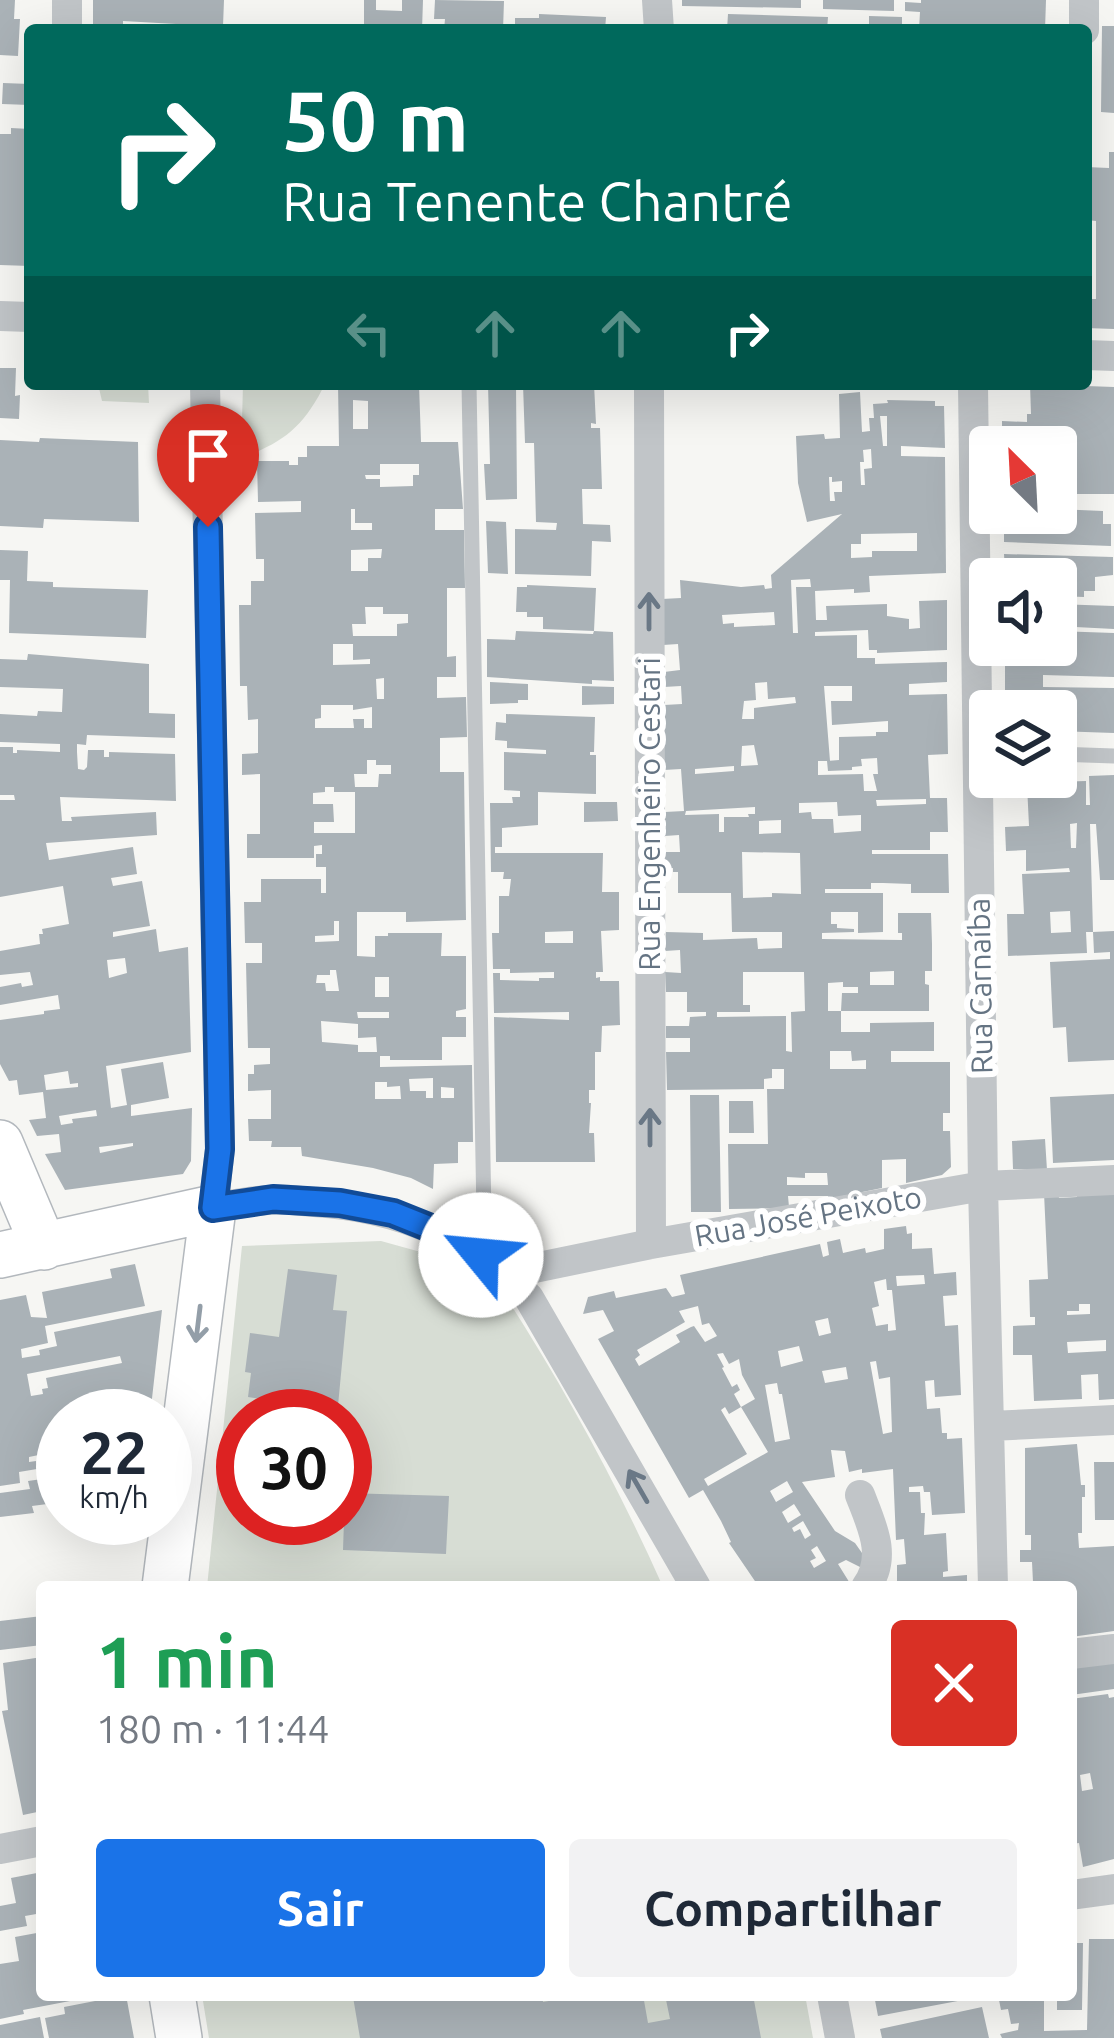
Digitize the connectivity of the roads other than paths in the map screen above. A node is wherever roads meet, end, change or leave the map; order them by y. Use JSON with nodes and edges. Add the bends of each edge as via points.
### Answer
{"nodes":[{"id":1,"x":205,"y":390,"type":"edge"},
{"id":2,"x":469,"y":390,"type":"edge"},
{"id":3,"x":649,"y":390,"type":"edge"},
{"id":4,"x":973,"y":390,"type":"edge"},
{"id":5,"x":982,"y":690,"type":"edge"},
{"id":6,"x":1077,"y":755,"type":"edge"},
{"id":7,"x":1114,"y":756,"type":"edge"},
{"id":8,"x":984,"y":798,"type":"edge"},
{"id":9,"x":0,"y":1143,"type":"edge"},
{"id":10,"x":1114,"y":1180,"type":"edge"},
{"id":11,"x":982,"y":1186,"type":"junction"},
{"id":12,"x":213,"y":1208,"type":"junction"},
{"id":13,"x":651,"y":1244,"type":"junction"},
{"id":14,"x":22,"y":1251,"type":"edge"},
{"id":15,"x":493,"y":1264,"type":"junction"},
{"id":16,"x":1114,"y":1420,"type":"edge"},
{"id":17,"x":989,"y":1426,"type":"junction"},
{"id":18,"x":860,"y":1495,"type":"dead end"},
{"id":19,"x":166,"y":1581,"type":"edge"},
{"id":20,"x":693,"y":1581,"type":"edge"},
{"id":21,"x":870,"y":1581,"type":"edge"},
{"id":22,"x":993,"y":1581,"type":"edge"},
{"id":23,"x":1114,"y":1649,"type":"edge"},
{"id":24,"x":1077,"y":1653,"type":"edge"},
{"id":25,"x":36,"y":1842,"type":"edge"},
{"id":26,"x":0,"y":1849,"type":"edge"},
{"id":27,"x":1114,"y":1889,"type":"edge"},
{"id":28,"x":1077,"y":1894,"type":"edge"},
{"id":29,"x":173,"y":2001,"type":"edge"},
{"id":30,"x":833,"y":2001,"type":"edge"},
{"id":31,"x":179,"y":2038,"type":"edge"},
{"id":32,"x":840,"y":2038,"type":"edge"}],
"edges":[{"from":1,"to":12,"type":"street","via":[[220,1149]]},
{"from":2,"to":15,"type":"lane","via":[[484,1215]]},
{"from":13,"to":3,"type":"street","name":"Rua Engenheiro Cestari","one_way":true},
{"from":4,"to":5,"type":"street","name":"Rua Carnaíba"},
{"from":6,"to":7,"type":"lane"},
{"from":8,"to":11,"type":"street","name":"Rua Carnaíba"},
{"from":9,"to":14,"type":"street"},
{"from":10,"to":11,"type":"street","name":"Rua José Peixoto"},
{"from":11,"to":13,"type":"street","name":"Rua José Peixoto"},
{"from":11,"to":17,"type":"street","name":"Rua Carnaíba"},
{"from":12,"to":14,"type":"street"},
{"from":12,"to":15,"type":"street","via":[[273,1199],[393,1213]]},
{"from":12,"to":19,"type":"street","one_way":true},
{"from":13,"to":15,"type":"street","name":"Rua José Peixoto"},
{"from":20,"to":15,"type":"street","one_way":true,"via":[[529,1298]]},
{"from":16,"to":17,"type":"street"},
{"from":17,"to":22,"type":"street","name":"Rua Carnaíba"},
{"from":18,"to":21,"type":"street","via":[[878,1551]]},
{"from":23,"to":24,"type":"street"},
{"from":25,"to":26,"type":"street"},
{"from":27,"to":28,"type":"street"},
{"from":29,"to":31,"type":"street"},
{"from":30,"to":32,"type":"street"}]}
